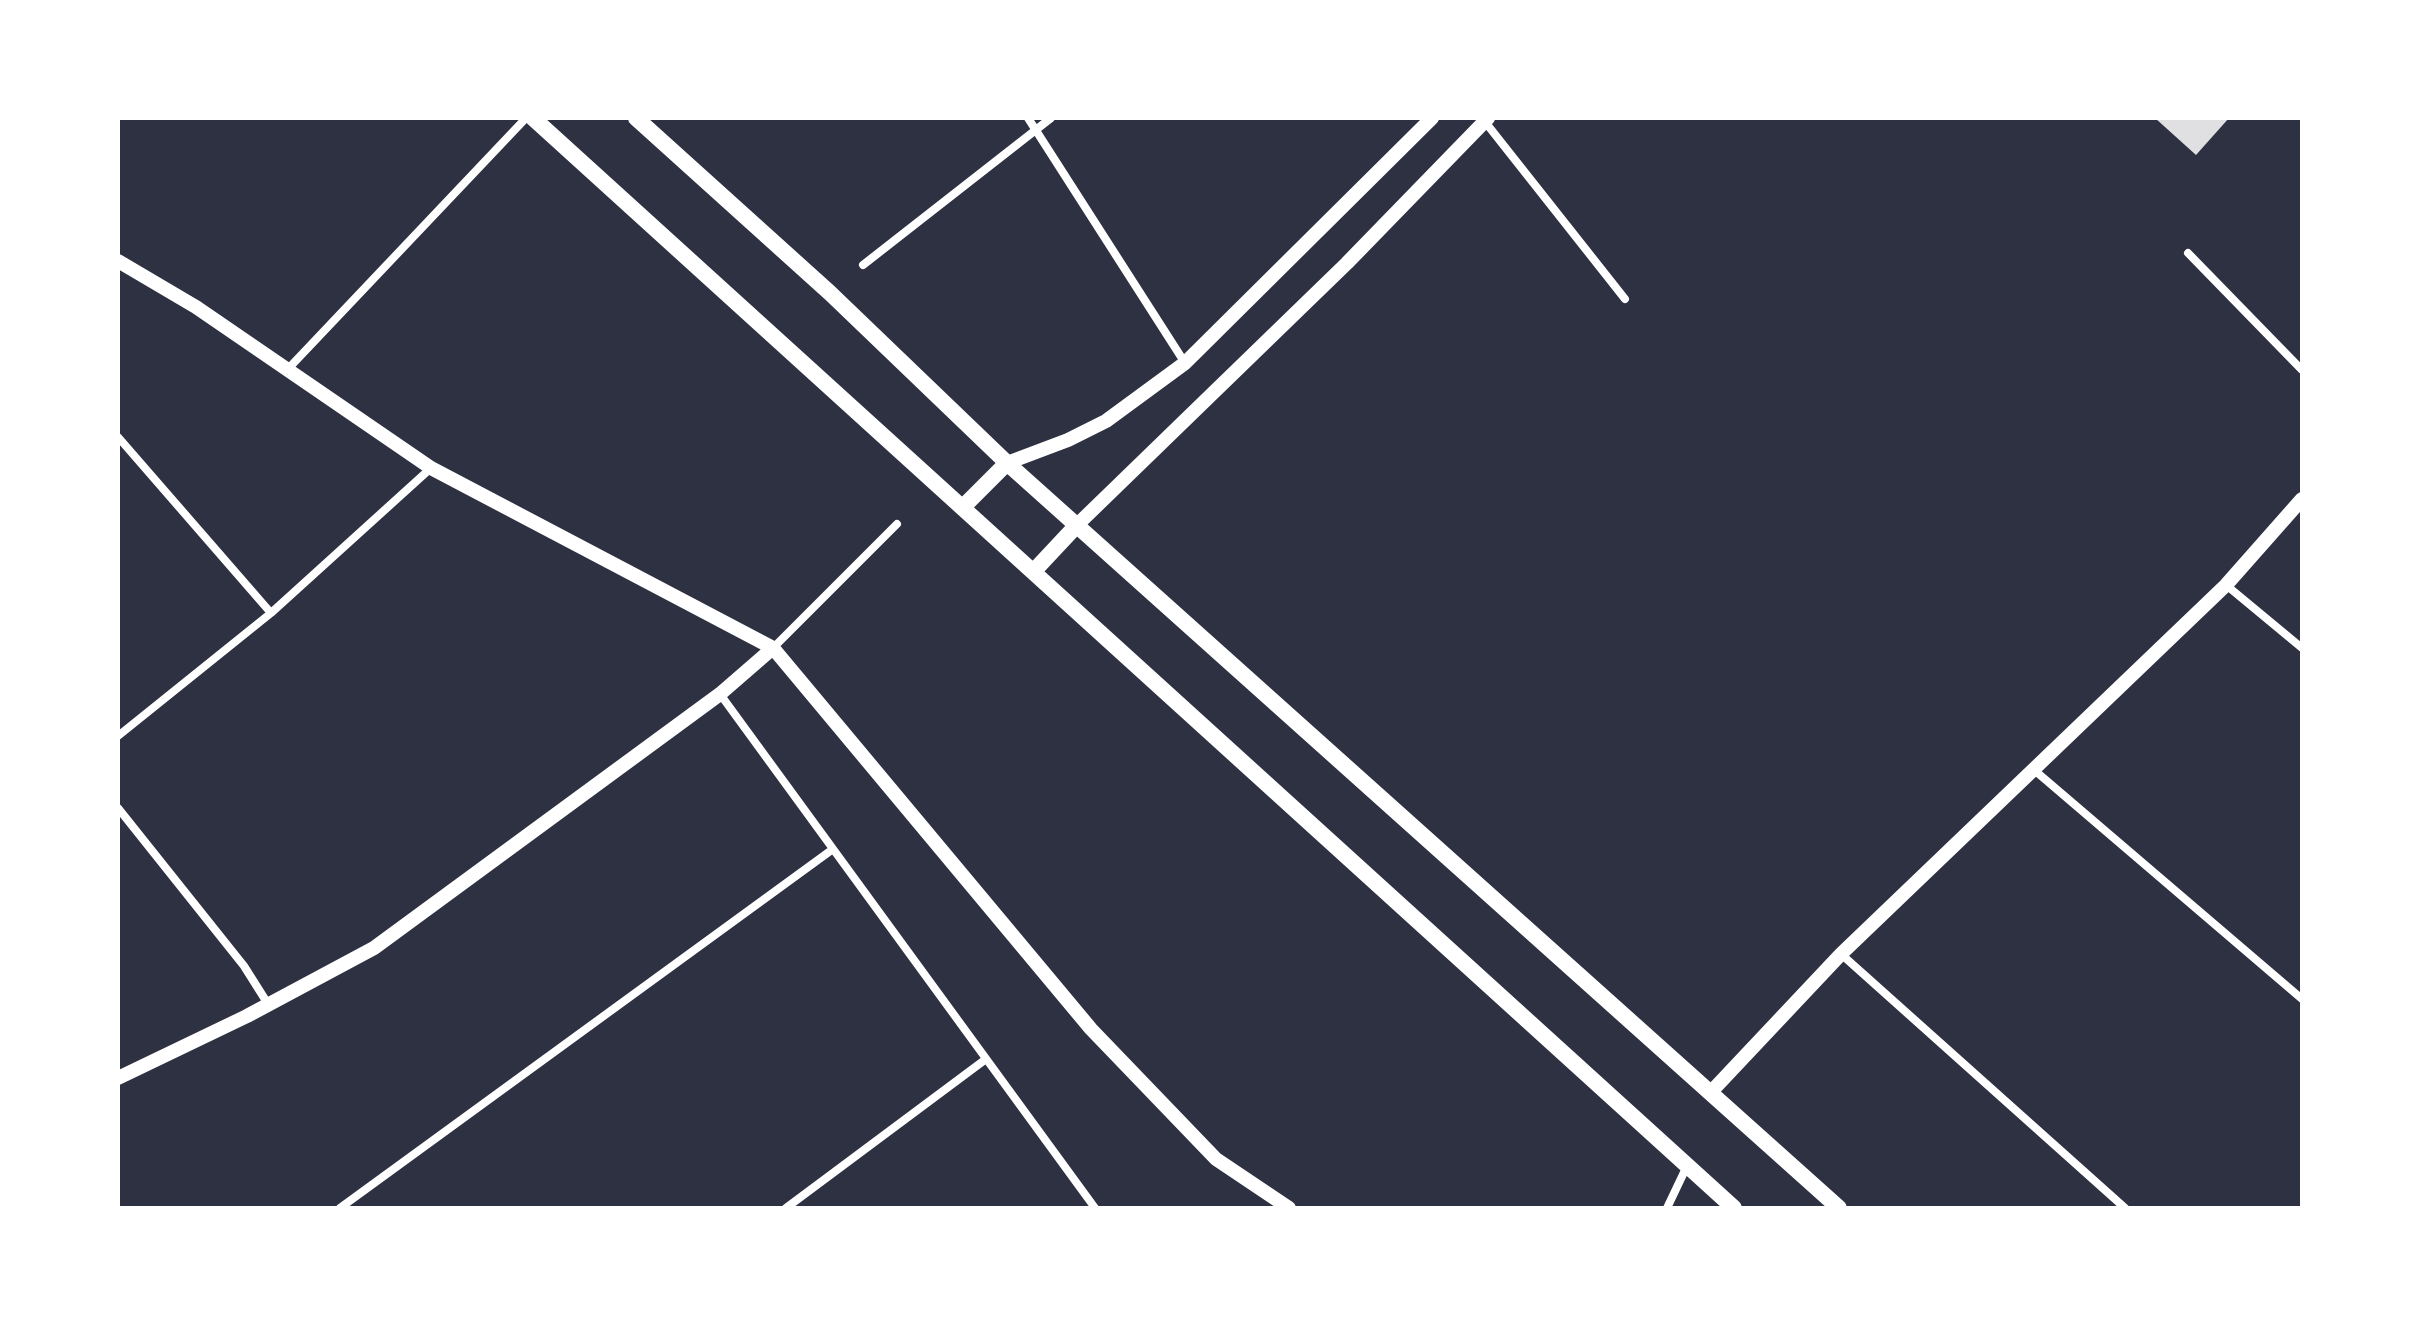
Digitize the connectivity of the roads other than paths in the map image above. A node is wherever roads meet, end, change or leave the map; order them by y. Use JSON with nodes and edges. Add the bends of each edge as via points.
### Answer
{"nodes":[{"id":1,"x":526,"y":118,"type":"edge"},
{"id":2,"x":533,"y":118,"type":"edge"},
{"id":3,"x":636,"y":118,"type":"edge"},
{"id":4,"x":1028,"y":118,"type":"edge"},
{"id":5,"x":1051,"y":118,"type":"edge"},
{"id":6,"x":1432,"y":118,"type":"edge"},
{"id":7,"x":1485,"y":119,"type":"edge"},
{"id":8,"x":1036,"y":130,"type":"junction"},
{"id":9,"x":2188,"y":253,"type":"dead end"},
{"id":10,"x":118,"y":261,"type":"edge"},
{"id":11,"x":863,"y":265,"type":"dead end"},
{"id":12,"x":1625,"y":299,"type":"dead end"},
{"id":13,"x":1185,"y":363,"type":"junction"},
{"id":14,"x":287,"y":370,"type":"junction"},
{"id":15,"x":2302,"y":370,"type":"edge"},
{"id":16,"x":118,"y":437,"type":"edge"},
{"id":17,"x":1007,"y":463,"type":"junction"},
{"id":18,"x":431,"y":468,"type":"junction"},
{"id":19,"x":2302,"y":499,"type":"edge"},
{"id":20,"x":963,"y":507,"type":"junction"},
{"id":21,"x":897,"y":524,"type":"dead end"},
{"id":22,"x":1077,"y":525,"type":"junction"},
{"id":23,"x":1033,"y":572,"type":"junction"},
{"id":24,"x":2226,"y":585,"type":"junction"},
{"id":25,"x":271,"y":613,"type":"junction"},
{"id":26,"x":773,"y":648,"type":"junction"},
{"id":27,"x":2302,"y":648,"type":"edge"},
{"id":28,"x":720,"y":694,"type":"junction"},
{"id":29,"x":118,"y":736,"type":"edge"},
{"id":30,"x":2033,"y":769,"type":"junction"},
{"id":31,"x":118,"y":808,"type":"edge"},
{"id":32,"x":833,"y":849,"type":"junction"},
{"id":33,"x":1841,"y":954,"type":"junction"},
{"id":34,"x":2302,"y":999,"type":"edge"},
{"id":35,"x":268,"y":1004,"type":"junction"},
{"id":36,"x":986,"y":1059,"type":"junction"},
{"id":37,"x":118,"y":1078,"type":"edge"},
{"id":38,"x":1711,"y":1092,"type":"junction"},
{"id":39,"x":1687,"y":1166,"type":"junction"},
{"id":40,"x":340,"y":1208,"type":"edge"},
{"id":41,"x":786,"y":1208,"type":"edge"},
{"id":42,"x":1095,"y":1208,"type":"edge"},
{"id":43,"x":1289,"y":1208,"type":"edge"},
{"id":44,"x":1667,"y":1208,"type":"edge"},
{"id":45,"x":1734,"y":1208,"type":"edge"},
{"id":46,"x":1839,"y":1208,"type":"edge"},
{"id":47,"x":2125,"y":1208,"type":"edge"}],
"edges":[{"from":1,"to":14,"type":"street"},
{"from":2,"to":20,"type":"main road"},
{"from":3,"to":17,"type":"main road"},
{"from":4,"to":8,"type":"street"},
{"from":5,"to":8,"type":"street"},
{"from":6,"to":13,"type":"street"},
{"from":7,"to":12,"type":"street"},
{"from":7,"to":22,"type":"street","via":[[1347,263]]},
{"from":8,"to":11,"type":"street"},
{"from":8,"to":13,"type":"street"},
{"from":9,"to":15,"type":"street"},
{"from":10,"to":14,"type":"street"},
{"from":13,"to":17,"type":"street","via":[[1106,421]]},
{"from":14,"to":18,"type":"street"},
{"from":16,"to":25,"type":"street"},
{"from":17,"to":20,"type":"main road"},
{"from":17,"to":22,"type":"main road"},
{"from":18,"to":25,"type":"street"},
{"from":18,"to":26,"type":"street"},
{"from":19,"to":24,"type":"street"},
{"from":20,"to":23,"type":"main road"},
{"from":21,"to":26,"type":"street"},
{"from":22,"to":23,"type":"main road"},
{"from":22,"to":38,"type":"main road"},
{"from":23,"to":39,"type":"main road"},
{"from":24,"to":27,"type":"street"},
{"from":24,"to":30,"type":"street"},
{"from":25,"to":29,"type":"street"},
{"from":26,"to":28,"type":"street"},
{"from":26,"to":43,"type":"street","via":[[1091,1029],[1216,1159]]},
{"from":28,"to":32,"type":"street"},
{"from":28,"to":35,"type":"street","via":[[374,948]]},
{"from":30,"to":33,"type":"street"},
{"from":30,"to":34,"type":"street"},
{"from":31,"to":35,"type":"street","via":[[244,966]]},
{"from":32,"to":36,"type":"street"},
{"from":32,"to":40,"type":"street"},
{"from":33,"to":38,"type":"street"},
{"from":33,"to":47,"type":"street"},
{"from":35,"to":37,"type":"street"},
{"from":36,"to":41,"type":"street"},
{"from":36,"to":42,"type":"street"},
{"from":38,"to":46,"type":"main road"},
{"from":39,"to":44,"type":"street"},
{"from":39,"to":45,"type":"main road"}]}
